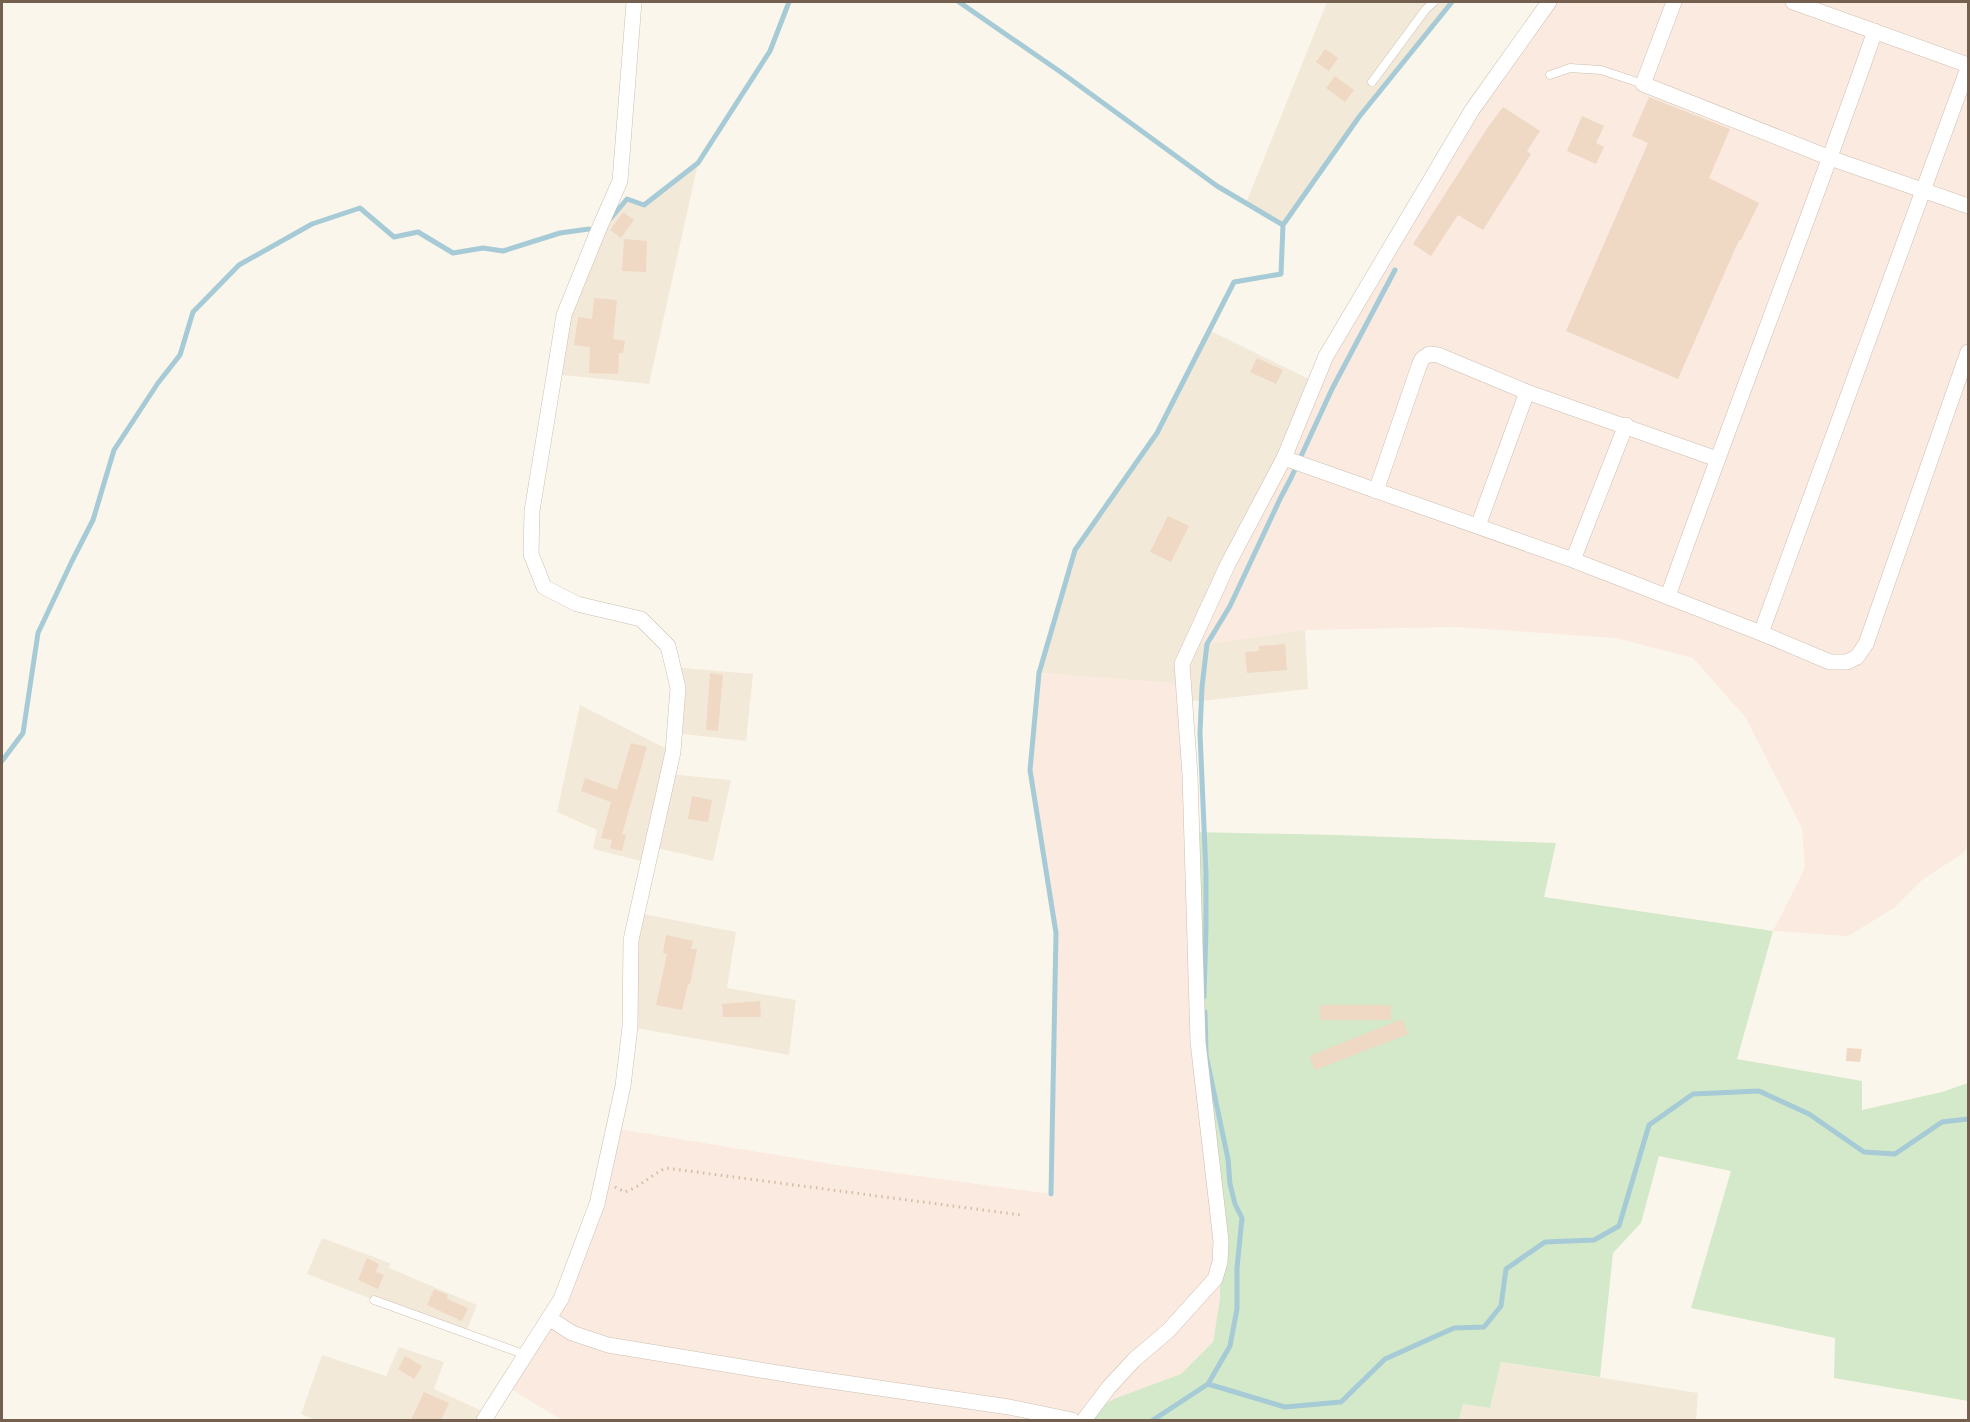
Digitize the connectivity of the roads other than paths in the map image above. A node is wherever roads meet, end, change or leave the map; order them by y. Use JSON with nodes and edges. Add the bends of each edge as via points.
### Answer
{"nodes":[{"id":1,"x":634,"y":2,"type":"edge"},
{"id":2,"x":1434,"y":2,"type":"edge"},
{"id":3,"x":1549,"y":2,"type":"edge"},
{"id":4,"x":1674,"y":2,"type":"edge"},
{"id":5,"x":1793,"y":2,"type":"edge"},
{"id":6,"x":1875,"y":31,"type":"junction"},
{"id":7,"x":1968,"y":67,"type":"edge"},
{"id":8,"x":1550,"y":75,"type":"dead end"},
{"id":9,"x":1372,"y":82,"type":"dead end"},
{"id":10,"x":1643,"y":84,"type":"junction"},
{"id":11,"x":1830,"y":158,"type":"junction"},
{"id":12,"x":1922,"y":191,"type":"junction"},
{"id":13,"x":1968,"y":206,"type":"edge"},
{"id":14,"x":1968,"y":352,"type":"edge"},
{"id":15,"x":1527,"y":392,"type":"junction"},
{"id":16,"x":1626,"y":425,"type":"junction"},
{"id":17,"x":1285,"y":459,"type":"junction"},
{"id":18,"x":1717,"y":459,"type":"junction"},
{"id":19,"x":1376,"y":490,"type":"junction"},
{"id":20,"x":1478,"y":526,"type":"junction"},
{"id":21,"x":1573,"y":561,"type":"junction"},
{"id":22,"x":1668,"y":596,"type":"junction"},
{"id":23,"x":1761,"y":633,"type":"junction"},
{"id":24,"x":374,"y":1300,"type":"dead end"},
{"id":25,"x":549,"y":1318,"type":"junction"},
{"id":26,"x":526,"y":1355,"type":"junction"},
{"id":27,"x":484,"y":1420,"type":"edge"},
{"id":28,"x":1072,"y":1420,"type":"edge"},
{"id":29,"x":1084,"y":1420,"type":"edge"}],
"edges":[{"from":1,"to":25,"type":"street","via":[[620,181],[564,315],[532,510],[531,554],[544,587],[577,604],[641,619],[668,646],[678,688],[673,752],[632,939],[630,1027],[624,1074],[597,1204],[561,1299]]},
{"from":2,"to":9,"type":"lane"},
{"from":3,"to":17,"type":"street","via":[[1472,110],[1326,356]]},
{"from":4,"to":10,"type":"street"},
{"from":5,"to":6,"type":"street"},
{"from":6,"to":7,"type":"street"},
{"from":6,"to":11,"type":"street"},
{"from":7,"to":12,"type":"street"},
{"from":8,"to":10,"type":"lane","via":[[1570,68],[1601,70]]},
{"from":10,"to":11,"type":"street"},
{"from":11,"to":12,"type":"street"},
{"from":11,"to":18,"type":"street"},
{"from":12,"to":13,"type":"street"},
{"from":12,"to":23,"type":"street"},
{"from":14,"to":23,"type":"street","via":[[1866,644],[1857,657],[1847,662],[1830,662]]},
{"from":15,"to":16,"type":"street"},
{"from":15,"to":19,"type":"street","via":[[1429,354],[1419,366]]},
{"from":15,"to":20,"type":"street"},
{"from":16,"to":18,"type":"street"},
{"from":16,"to":21,"type":"street"},
{"from":17,"to":19,"type":"street"},
{"from":17,"to":29,"type":"street","via":[[1228,564],[1182,664],[1190,775],[1198,1042],[1221,1241],[1220,1262],[1215,1279],[1169,1330],[1128,1367]]},
{"from":18,"to":22,"type":"street"},
{"from":19,"to":20,"type":"street"},
{"from":20,"to":21,"type":"street"},
{"from":21,"to":22,"type":"street"},
{"from":22,"to":23,"type":"street"},
{"from":24,"to":26,"type":"lane"},
{"from":25,"to":26,"type":"street"},
{"from":25,"to":28,"type":"street","via":[[572,1333],[608,1345]]},
{"from":26,"to":27,"type":"street"}]}
